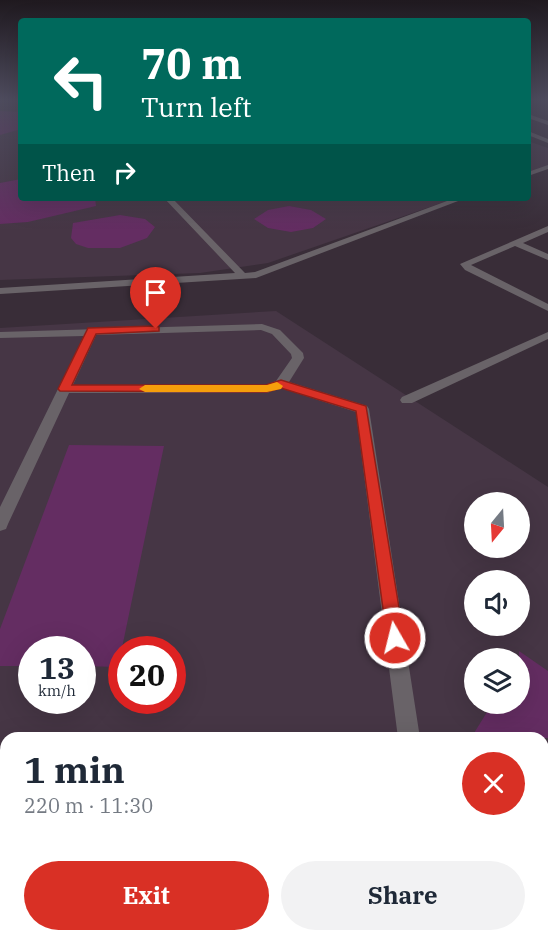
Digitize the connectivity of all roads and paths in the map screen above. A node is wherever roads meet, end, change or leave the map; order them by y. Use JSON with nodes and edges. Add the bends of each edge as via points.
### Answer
{"nodes":[{"id":1,"x":548,"y":166,"type":"edge"},
{"id":2,"x":531,"y":173,"type":"edge"},
{"id":3,"x":171,"y":201,"type":"edge"},
{"id":4,"x":454,"y":201,"type":"edge"},
{"id":5,"x":548,"y":229,"type":"edge"},
{"id":6,"x":515,"y":243,"type":"junction"},
{"id":7,"x":548,"y":257,"type":"edge"},
{"id":8,"x":244,"y":277,"type":"junction"},
{"id":9,"x":0,"y":291,"type":"edge"},
{"id":10,"x":548,"y":308,"type":"edge"},
{"id":11,"x":92,"y":331,"type":"junction"},
{"id":12,"x":0,"y":335,"type":"edge"},
{"id":13,"x":547,"y":337,"type":"edge"},
{"id":14,"x":281,"y":384,"type":"junction"},
{"id":15,"x":64,"y":389,"type":"junction"},
{"id":16,"x":406,"y":400,"type":"dead end"},
{"id":17,"x":0,"y":524,"type":"edge"},
{"id":18,"x":409,"y":732,"type":"edge"}],
"edges":[{"from":1,"to":2,"type":"street"},
{"from":3,"to":8,"type":"street"},
{"from":4,"to":8,"type":"street","via":[[269,272]]},
{"from":5,"to":6,"type":"street"},
{"from":6,"to":7,"type":"street"},
{"from":6,"to":10,"type":"street","via":[[465,266]]},
{"from":8,"to":9,"type":"street"},
{"from":11,"to":12,"type":"street"},
{"from":11,"to":14,"type":"street","via":[[270,329],[297,353],[298,358]]},
{"from":11,"to":15,"type":"street"},
{"from":13,"to":16,"type":"street"},
{"from":14,"to":15,"type":"street","via":[[267,389]]},
{"from":14,"to":18,"type":"street","via":[[362,409]]},
{"from":15,"to":17,"type":"street"}]}
